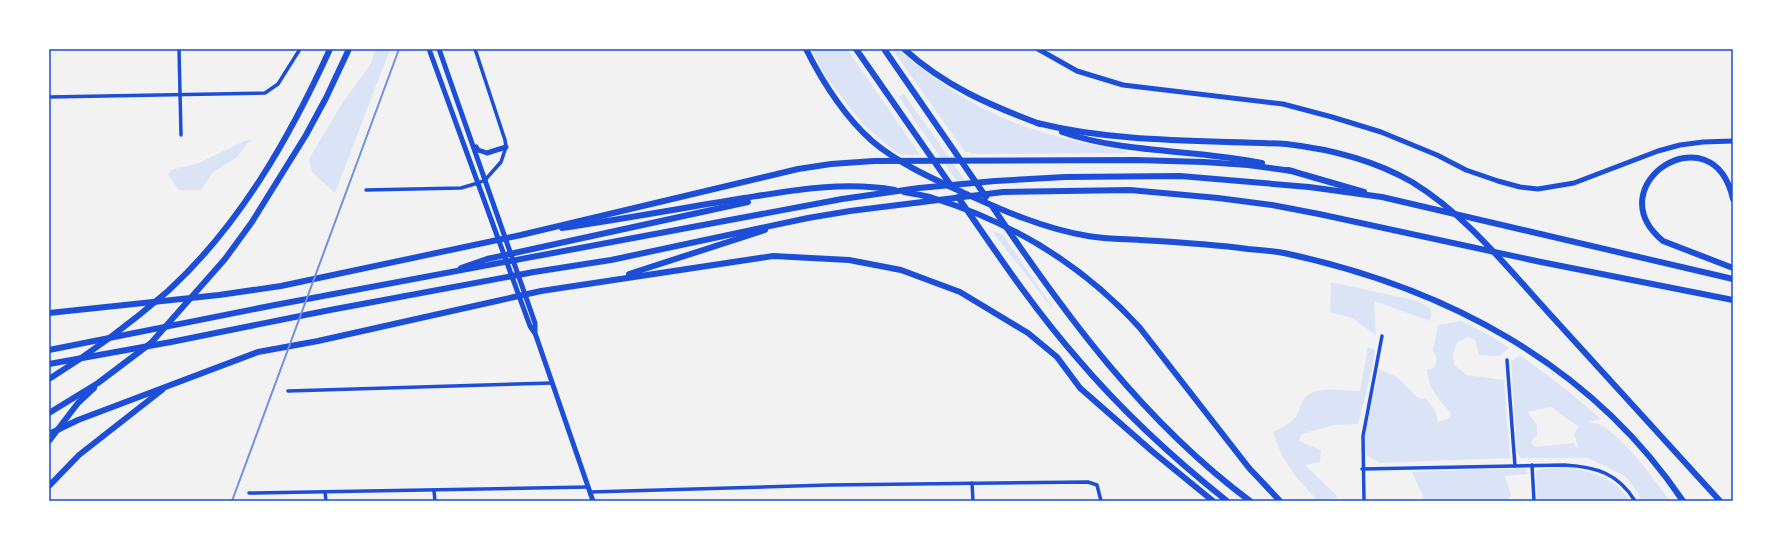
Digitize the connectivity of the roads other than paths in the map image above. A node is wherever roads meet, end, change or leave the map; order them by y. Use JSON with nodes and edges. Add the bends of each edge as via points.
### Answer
{"nodes":[{"id":1,"x":179,"y":49,"type":"edge"},
{"id":2,"x":300,"y":49,"type":"edge"},
{"id":3,"x":330,"y":49,"type":"edge"},
{"id":4,"x":349,"y":49,"type":"edge"},
{"id":5,"x":429,"y":49,"type":"edge"},
{"id":6,"x":439,"y":49,"type":"edge"},
{"id":7,"x":475,"y":49,"type":"edge"},
{"id":8,"x":806,"y":49,"type":"edge"},
{"id":9,"x":856,"y":49,"type":"edge"},
{"id":10,"x":884,"y":49,"type":"edge"},
{"id":11,"x":904,"y":49,"type":"edge"},
{"id":12,"x":1038,"y":49,"type":"edge"},
{"id":13,"x":180,"y":95,"type":"junction"},
{"id":14,"x":49,"y":97,"type":"edge"},
{"id":15,"x":1037,"y":123,"type":"junction"},
{"id":16,"x":180,"y":135,"type":"dead end"},
{"id":17,"x":472,"y":141,"type":"junction"},
{"id":18,"x":1733,"y":141,"type":"edge"},
{"id":19,"x":506,"y":147,"type":"junction"},
{"id":20,"x":1292,"y":171,"type":"junction"},
{"id":21,"x":485,"y":180,"type":"junction"},
{"id":22,"x":478,"y":183,"type":"junction"},
{"id":23,"x":366,"y":190,"type":"dead end"},
{"id":24,"x":774,"y":194,"type":"junction"},
{"id":25,"x":1382,"y":197,"type":"junction"},
{"id":26,"x":1733,"y":199,"type":"edge"},
{"id":27,"x":785,"y":223,"type":"junction"},
{"id":28,"x":521,"y":235,"type":"junction"},
{"id":29,"x":1733,"y":268,"type":"edge"},
{"id":30,"x":444,"y":274,"type":"junction"},
{"id":31,"x":1733,"y":279,"type":"edge"},
{"id":32,"x":610,"y":280,"type":"junction"},
{"id":33,"x":1732,"y":299,"type":"edge"},
{"id":34,"x":49,"y":313,"type":"edge"},
{"id":35,"x":535,"y":333,"type":"junction"},
{"id":36,"x":1382,"y":336,"type":"dead end"},
{"id":37,"x":49,"y":350,"type":"edge"},
{"id":38,"x":1507,"y":360,"type":"dead end"},
{"id":39,"x":49,"y":364,"type":"edge"},
{"id":40,"x":49,"y":379,"type":"edge"},
{"id":41,"x":98,"y":383,"type":"junction"},
{"id":42,"x":552,"y":383,"type":"junction"},
{"id":43,"x":166,"y":387,"type":"junction"},
{"id":44,"x":288,"y":391,"type":"dead end"},
{"id":45,"x":49,"y":413,"type":"edge"},
{"id":46,"x":49,"y":434,"type":"edge"},
{"id":47,"x":49,"y":442,"type":"edge"},
{"id":48,"x":1532,"y":465,"type":"junction"},
{"id":49,"x":1515,"y":466,"type":"junction"},
{"id":50,"x":1362,"y":469,"type":"junction"},
{"id":51,"x":972,"y":483,"type":"junction"},
{"id":52,"x":49,"y":486,"type":"edge"},
{"id":53,"x":589,"y":489,"type":"junction"},
{"id":54,"x":434,"y":490,"type":"junction"},
{"id":55,"x":325,"y":492,"type":"junction"},
{"id":56,"x":249,"y":493,"type":"dead end"},
{"id":57,"x":326,"y":501,"type":"edge"},
{"id":58,"x":435,"y":501,"type":"edge"},
{"id":59,"x":593,"y":501,"type":"edge"},
{"id":60,"x":973,"y":501,"type":"edge"},
{"id":61,"x":1101,"y":501,"type":"edge"},
{"id":62,"x":1213,"y":501,"type":"edge"},
{"id":63,"x":1227,"y":501,"type":"edge"},
{"id":64,"x":1250,"y":501,"type":"edge"},
{"id":65,"x":1280,"y":501,"type":"edge"},
{"id":66,"x":1364,"y":501,"type":"edge"},
{"id":67,"x":1534,"y":501,"type":"edge"},
{"id":68,"x":1635,"y":501,"type":"edge"},
{"id":69,"x":1683,"y":501,"type":"edge"},
{"id":70,"x":1720,"y":501,"type":"edge"}],
"edges":[{"from":1,"to":13,"type":"street"},
{"from":2,"to":13,"type":"street","via":[[278,84],[265,93]]},
{"from":3,"to":40,"type":"highway","via":[[284,142],[236,213],[212,243],[162,295]]},
{"from":4,"to":41,"type":"highway","via":[[306,136],[252,222],[225,259],[151,343]]},
{"from":5,"to":22,"type":"main road"},
{"from":6,"to":17,"type":"main road"},
{"from":7,"to":19,"type":"street"},
{"from":8,"to":69,"type":"highway","via":[[828,89],[873,142],[917,171],[1004,211],[1067,232],[1090,236],[1217,245],[1283,253],[1403,287],[1496,329],[1578,386],[1619,423],[1653,461]]},
{"from":9,"to":63,"type":"highway","via":[[1036,307],[1094,378],[1157,441]]},
{"from":10,"to":64,"type":"highway","via":[[1014,239],[1096,351],[1177,439]]},
{"from":11,"to":15,"type":"highway","via":[[934,74],[963,92]]},
{"from":12,"to":18,"type":"main road","via":[[1077,71],[1123,85],[1283,104],[1332,117],[1382,132],[1472,172],[1520,187],[1538,189],[1574,184],[1680,145]]},
{"from":13,"to":14,"type":"street"},
{"from":13,"to":16,"type":"street"},
{"from":15,"to":20,"type":"highway","via":[[1108,144],[1239,158]]},
{"from":15,"to":70,"type":"highway","via":[[1118,137],[1313,147],[1361,159],[1395,173],[1455,213],[1491,248]]},
{"from":17,"to":19,"type":"main road","via":[[478,150],[487,153]]},
{"from":17,"to":21,"type":"main road"},
{"from":19,"to":21,"type":"street","via":[[501,162]]},
{"from":20,"to":25,"type":"highway"},
{"from":20,"to":28,"type":"highway","via":[[1204,162],[874,161],[830,164],[798,169]]},
{"from":21,"to":22,"type":"street"},
{"from":21,"to":35,"type":"main road","via":[[535,323]]},
{"from":22,"to":23,"type":"street","via":[[461,188]]},
{"from":22,"to":35,"type":"main road","via":[[530,326]]},
{"from":24,"to":28,"type":"highway"},
{"from":24,"to":30,"type":"highway","via":[[487,259]]},
{"from":24,"to":65,"type":"highway","via":[[845,185],[893,189],[956,206],[1031,239],[1082,273],[1123,309],[1249,468]]},
{"from":25,"to":30,"type":"highway","via":[[1308,187],[1180,176],[1065,177],[995,181],[919,188],[842,200]]},
{"from":25,"to":31,"type":"highway"},
{"from":26,"to":29,"type":"highway","via":[[1731,188],[1721,172],[1706,161],[1688,157],[1669,162],[1657,171],[1647,184],[1642,205],[1648,224],[1654,234],[1663,241]]},
{"from":27,"to":32,"type":"highway"},
{"from":27,"to":33,"type":"highway","via":[[850,211],[1003,192],[1130,190],[1218,198],[1319,214],[1541,262]]},
{"from":27,"to":39,"type":"highway","via":[[611,260],[534,272]]},
{"from":28,"to":34,"type":"highway","via":[[281,286]]},
{"from":30,"to":37,"type":"highway"},
{"from":32,"to":43,"type":"highway","via":[[541,291],[258,352]]},
{"from":32,"to":62,"type":"highway","via":[[773,256],[848,260],[901,270],[960,292],[1028,333],[1057,357],[1080,388]]},
{"from":35,"to":42,"type":"main road"},
{"from":36,"to":50,"type":"street","via":[[1363,436]]},
{"from":38,"to":49,"type":"street"},
{"from":41,"to":45,"type":"highway"},
{"from":41,"to":47,"type":"highway","via":[[78,403]]},
{"from":42,"to":44,"type":"street"},
{"from":42,"to":53,"type":"main road"},
{"from":43,"to":46,"type":"highway","via":[[78,420]]},
{"from":43,"to":52,"type":"highway","via":[[79,455]]},
{"from":48,"to":49,"type":"street"},
{"from":48,"to":67,"type":"street"},
{"from":48,"to":68,"type":"street","via":[[1565,464],[1598,470],[1617,479]]},
{"from":49,"to":50,"type":"street"},
{"from":50,"to":66,"type":"street"},
{"from":51,"to":53,"type":"street"},
{"from":51,"to":60,"type":"street"},
{"from":51,"to":61,"type":"street","via":[[1088,482],[1098,485]]},
{"from":53,"to":54,"type":"street"},
{"from":53,"to":59,"type":"main road"},
{"from":54,"to":55,"type":"street"},
{"from":54,"to":58,"type":"street"},
{"from":55,"to":56,"type":"street"},
{"from":55,"to":57,"type":"street"}]}
